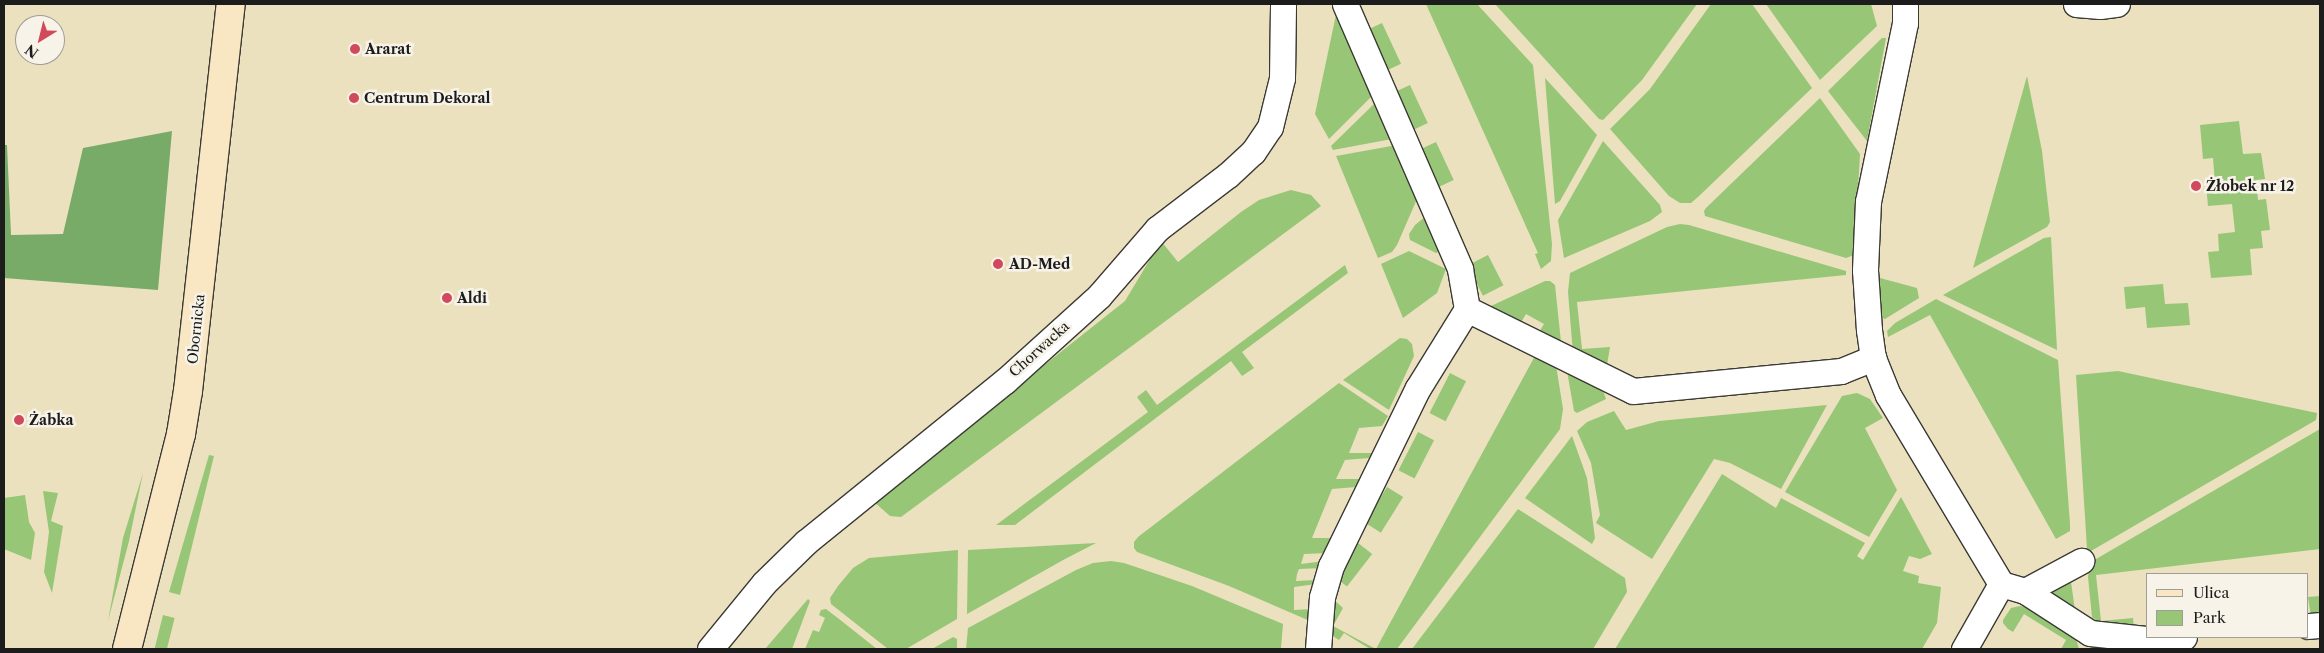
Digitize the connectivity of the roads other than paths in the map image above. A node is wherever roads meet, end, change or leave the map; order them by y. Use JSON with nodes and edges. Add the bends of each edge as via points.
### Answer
{"nodes":[{"id":1,"x":231,"y":4,"type":"edge"},
{"id":2,"x":1283,"y":4,"type":"edge"},
{"id":3,"x":1345,"y":4,"type":"edge"},
{"id":4,"x":1905,"y":4,"type":"edge"},
{"id":5,"x":2076,"y":4,"type":"edge"},
{"id":6,"x":2117,"y":4,"type":"edge"},
{"id":7,"x":1467,"y":309,"type":"junction"},
{"id":8,"x":1873,"y":358,"type":"junction"},
{"id":9,"x":2081,"y":561,"type":"dead end"},
{"id":10,"x":2001,"y":584,"type":"junction"},
{"id":11,"x":2025,"y":591,"type":"junction"},
{"id":12,"x":2165,"y":638,"type":"edge"},
{"id":13,"x":128,"y":649,"type":"edge"},
{"id":14,"x":710,"y":649,"type":"edge"},
{"id":15,"x":1318,"y":649,"type":"edge"},
{"id":16,"x":1964,"y":649,"type":"edge"}],
"edges":[{"from":1,"to":13,"type":"main road","name":"Obornicka","via":[[187,400]]},
{"from":2,"to":14,"type":"street","name":"Chorwacka","via":[[1282,78],[1270,127],[1253,152],[1157,229],[1099,296],[1005,380],[806,542],[764,583]]},
{"from":3,"to":7,"type":"street","via":[[1460,269]]},
{"from":4,"to":8,"type":"street","via":[[1905,22],[1868,201],[1865,270]]},
{"from":5,"to":6,"type":"street"},
{"from":7,"to":8,"type":"street","via":[[1633,392],[1841,371]]},
{"from":7,"to":15,"type":"street","via":[[1418,388],[1331,566],[1322,597]]},
{"from":8,"to":10,"type":"street","via":[[1888,395]]},
{"from":9,"to":11,"type":"street"},
{"from":10,"to":11,"type":"street"},
{"from":10,"to":16,"type":"street"},
{"from":11,"to":12,"type":"street","via":[[2090,633]]}]}
